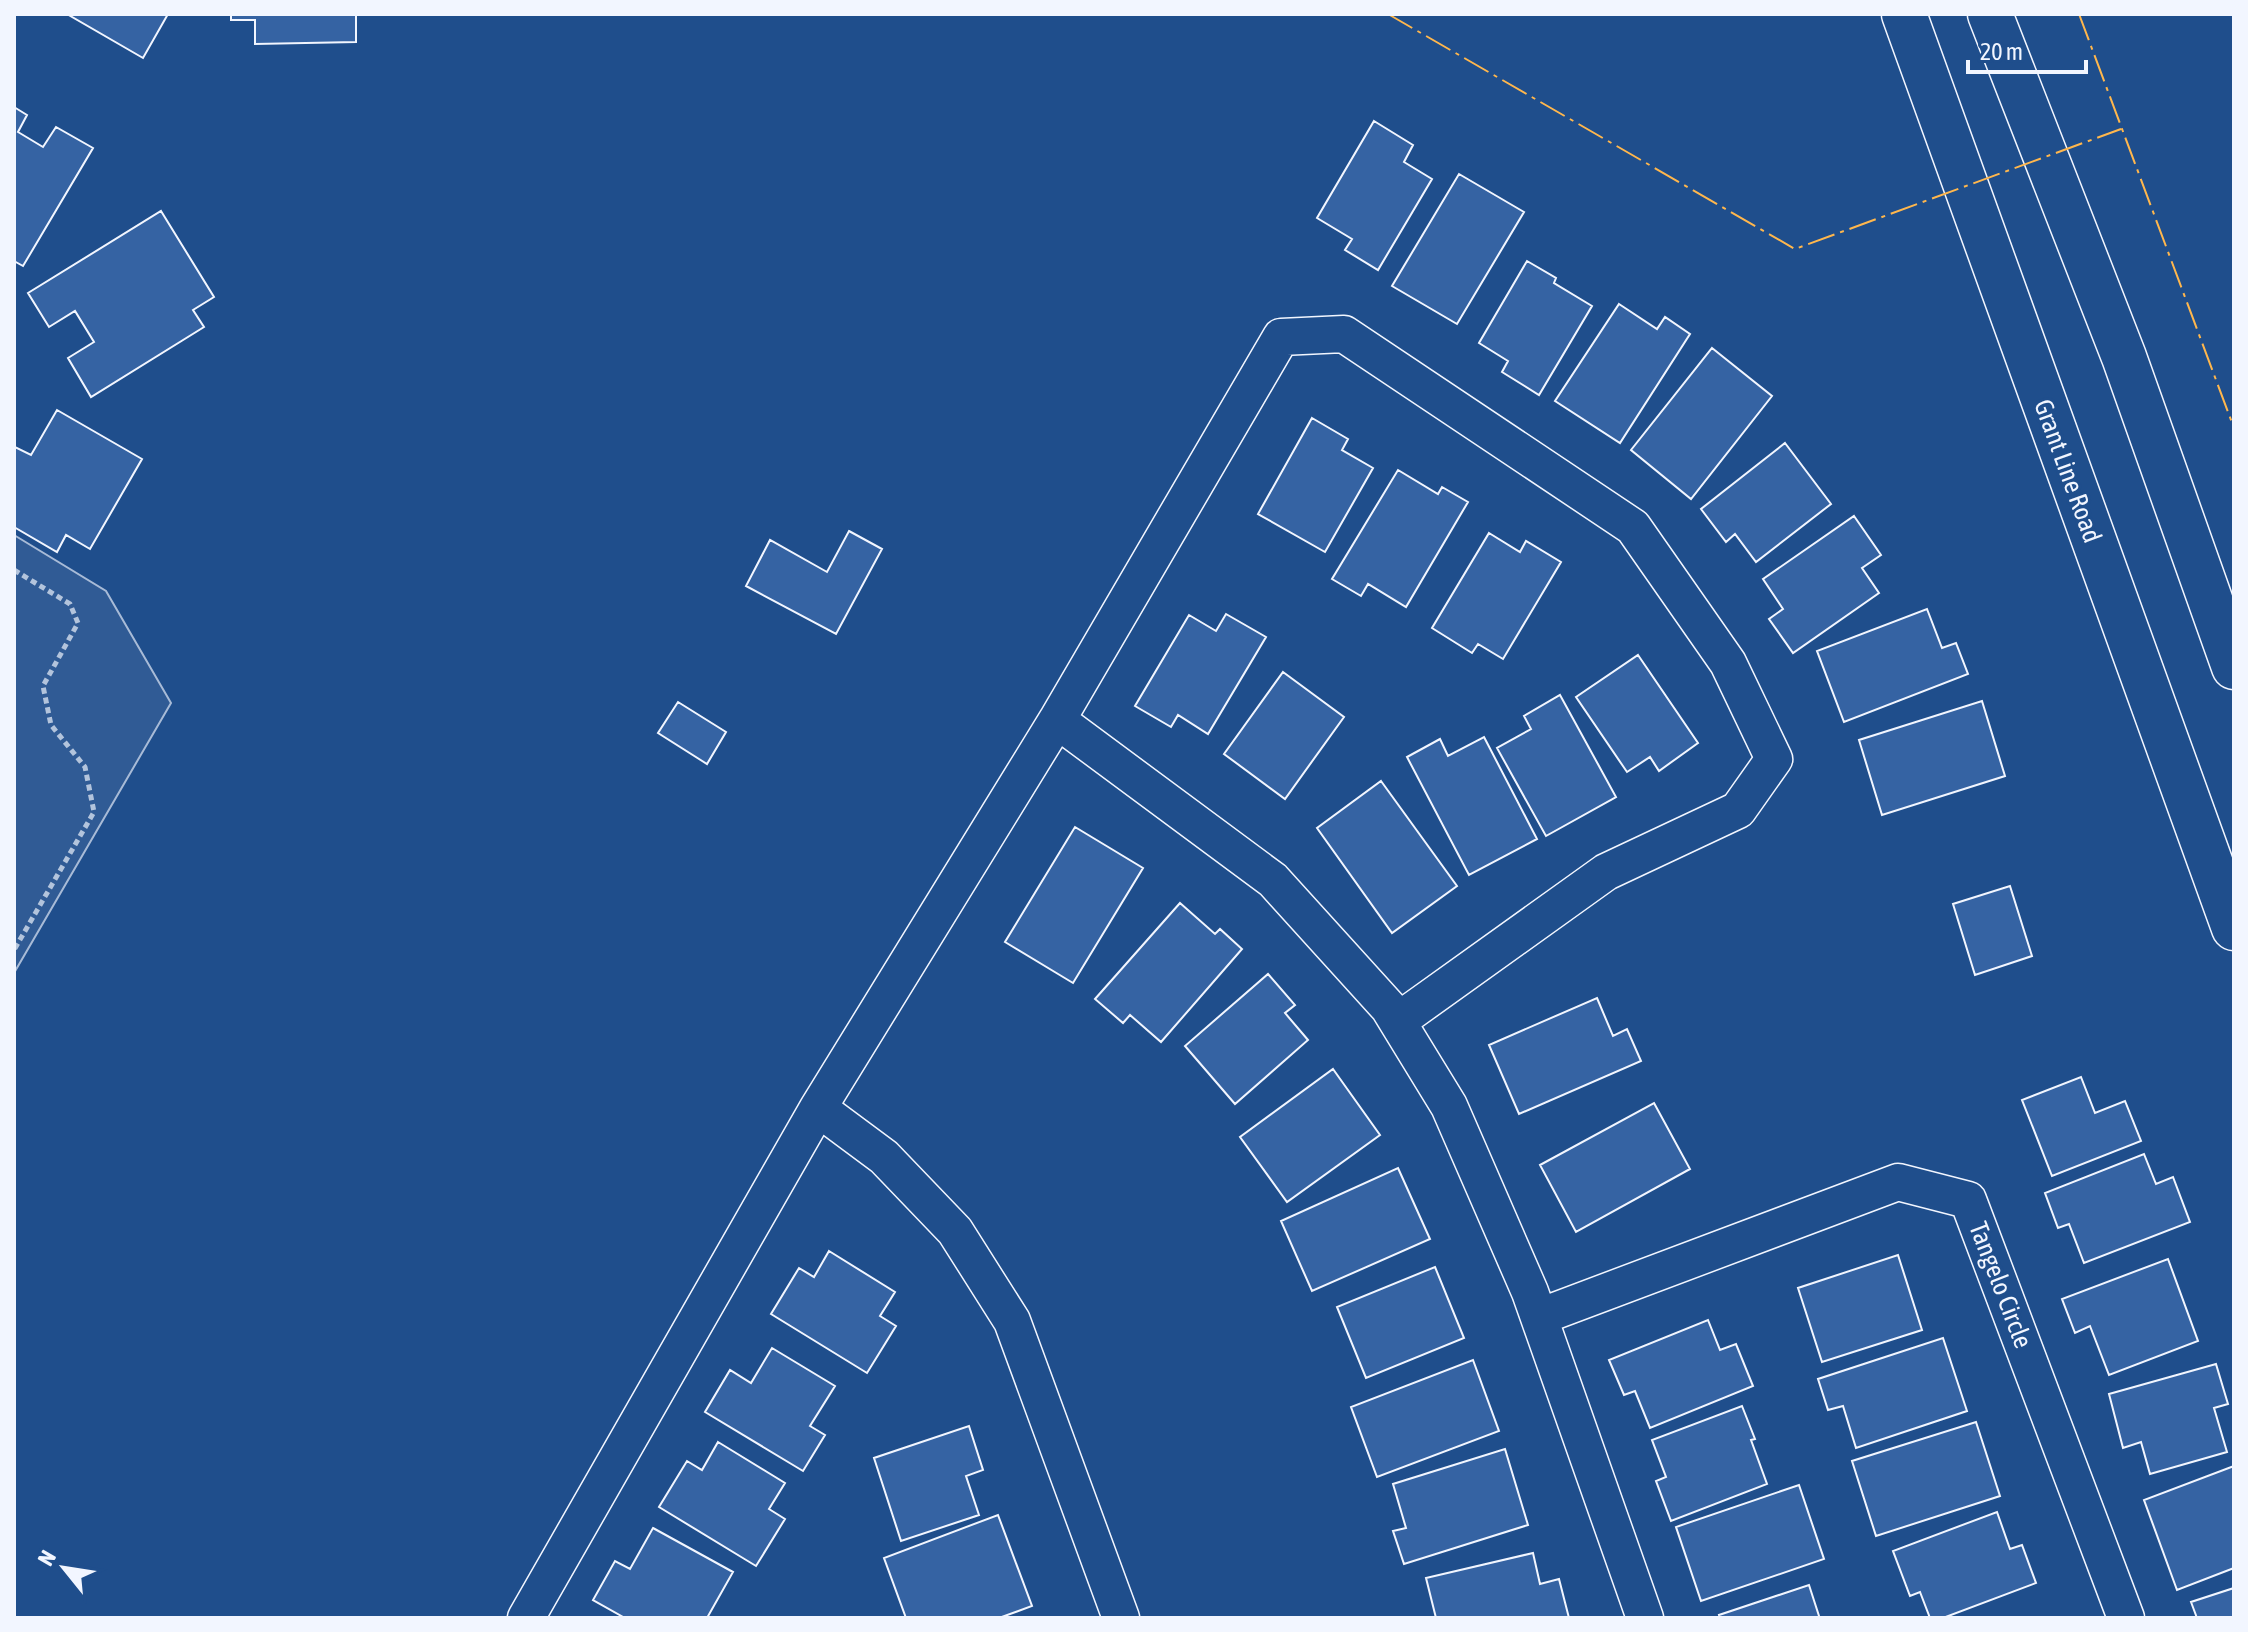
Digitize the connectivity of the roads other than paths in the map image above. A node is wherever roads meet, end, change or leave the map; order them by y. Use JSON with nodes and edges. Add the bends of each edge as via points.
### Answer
{"nodes":[{"id":1,"x":1904,"y":14,"type":"edge"},
{"id":2,"x":1990,"y":14,"type":"edge"},
{"id":3,"x":2234,"y":667,"type":"edge"},
{"id":4,"x":1057,"y":720,"type":"junction"},
{"id":5,"x":2234,"y":928,"type":"edge"},
{"id":6,"x":1398,"y":1021,"type":"junction"},
{"id":7,"x":818,"y":1108,"type":"junction"},
{"id":8,"x":1539,"y":1317,"type":"junction"},
{"id":9,"x":526,"y":1618,"type":"edge"},
{"id":10,"x":1121,"y":1618,"type":"edge"},
{"id":11,"x":1645,"y":1618,"type":"edge"},
{"id":12,"x":2126,"y":1618,"type":"edge"}],
"edges":[{"from":1,"to":5,"type":"main road","name":"Grant Line Road"},
{"from":2,"to":3,"type":"main road","via":[[2124,357]]},
{"from":4,"to":6,"type":"street","via":[[1273,880]]},
{"from":4,"to":6,"type":"street","via":[[1281,337],[1344,334],[1633,527],[1728,663],[1774,759],[1738,810],[1606,872]]},
{"from":4,"to":7,"type":"street"},
{"from":6,"to":8,"type":"street","via":[[1449,1106]]},
{"from":7,"to":9,"type":"street"},
{"from":7,"to":10,"type":"street","via":[[884,1157],[955,1231],[1012,1321]]},
{"from":8,"to":11,"type":"street"},
{"from":8,"to":12,"type":"street","name":"Tangelo Circle","via":[[1898,1182],[1968,1200]]}]}
